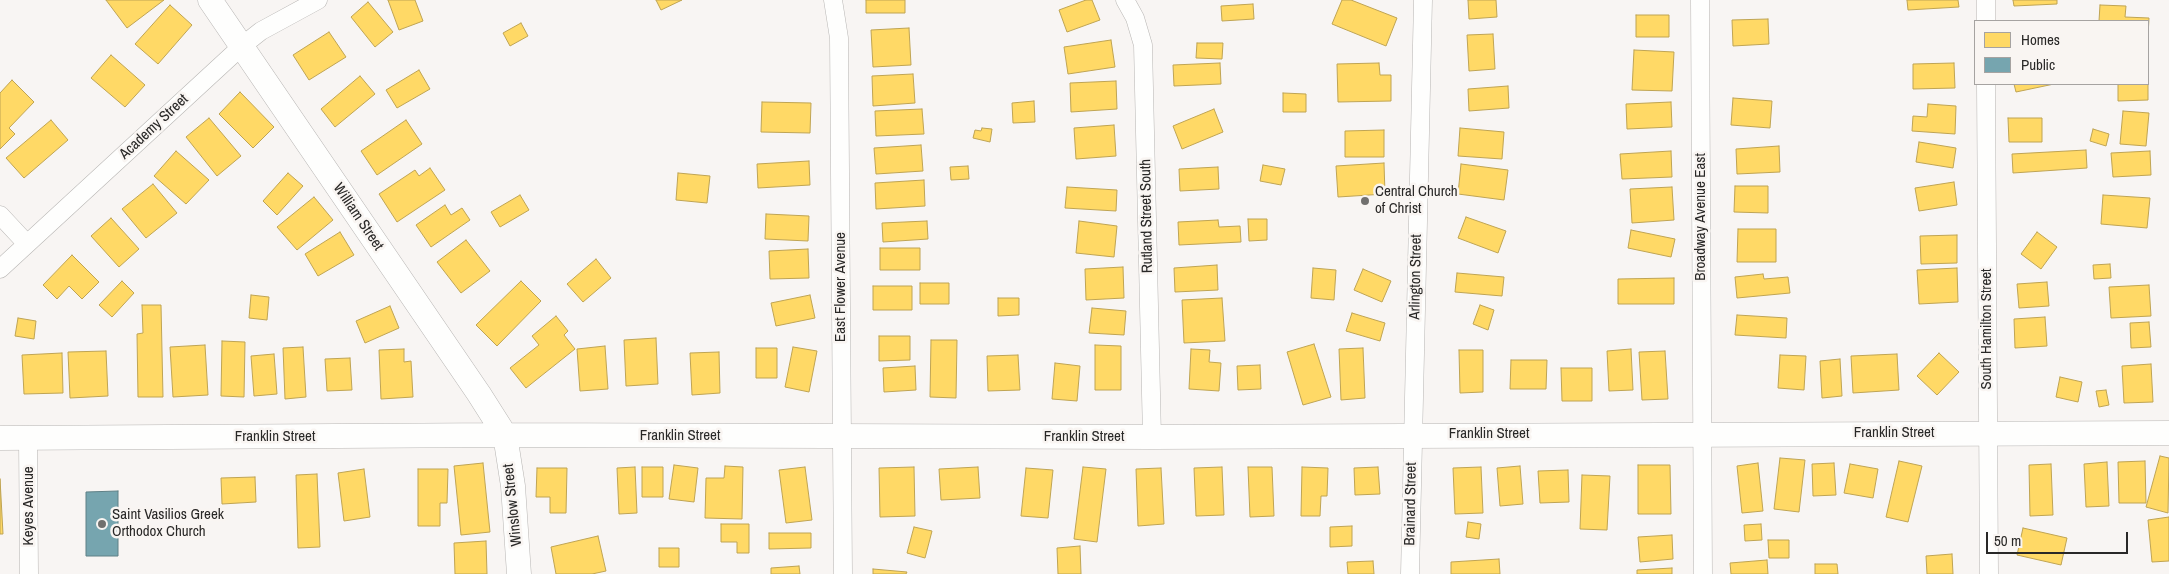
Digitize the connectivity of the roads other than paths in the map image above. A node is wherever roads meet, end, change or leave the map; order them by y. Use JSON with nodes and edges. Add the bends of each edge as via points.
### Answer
{"nodes":[{"id":1,"x":210,"y":0,"type":"edge"},
{"id":2,"x":318,"y":0,"type":"edge"},
{"id":3,"x":832,"y":0,"type":"edge"},
{"id":4,"x":1125,"y":0,"type":"edge"},
{"id":5,"x":1423,"y":0,"type":"edge"},
{"id":6,"x":1700,"y":0,"type":"edge"},
{"id":7,"x":1986,"y":0,"type":"edge"},
{"id":8,"x":1986,"y":20,"type":"edge"},
{"id":9,"x":242,"y":46,"type":"junction"},
{"id":10,"x":1986,"y":85,"type":"edge"},
{"id":11,"x":0,"y":215,"type":"edge"},
{"id":12,"x":27,"y":244,"type":"junction"},
{"id":13,"x":0,"y":269,"type":"edge"},
{"id":14,"x":1988,"y":433,"type":"junction"},
{"id":15,"x":2169,"y":433,"type":"edge"},
{"id":16,"x":1413,"y":434,"type":"junction"},
{"id":17,"x":1702,"y":434,"type":"junction"},
{"id":18,"x":505,"y":435,"type":"junction"},
{"id":19,"x":842,"y":437,"type":"junction"},
{"id":20,"x":1152,"y":437,"type":"junction"},
{"id":21,"x":0,"y":438,"type":"edge"},
{"id":22,"x":28,"y":438,"type":"junction"},
{"id":23,"x":30,"y":574,"type":"edge"},
{"id":24,"x":519,"y":574,"type":"edge"},
{"id":25,"x":843,"y":574,"type":"edge"},
{"id":26,"x":1410,"y":574,"type":"edge"},
{"id":27,"x":1703,"y":574,"type":"edge"},
{"id":28,"x":1989,"y":574,"type":"edge"}],
"edges":[{"from":1,"to":9,"type":"street","name":"William Street"},
{"from":2,"to":9,"type":"street","name":"Academy Street","via":[[261,31]]},
{"from":3,"to":19,"type":"street","name":"East Flower Avenue","via":[[839,38]]},
{"from":4,"to":20,"type":"street","name":"Rutland Street South","via":[[1135,18],[1143,45]]},
{"from":5,"to":16,"type":"street","name":"Arlington Street"},
{"from":6,"to":17,"type":"street","name":"Broadway Avenue East"},
{"from":7,"to":8,"type":"street"},
{"from":9,"to":12,"type":"street","name":"Academy Street"},
{"from":9,"to":18,"type":"street","name":"William Street"},
{"from":10,"to":14,"type":"street","name":"South Hamilton Street"},
{"from":11,"to":12,"type":"street"},
{"from":12,"to":13,"type":"street","name":"Academy Street"},
{"from":14,"to":15,"type":"street","name":"Franklin Street"},
{"from":14,"to":17,"type":"street","name":"Franklin Street"},
{"from":14,"to":28,"type":"street","name":"South Hamilton Street"},
{"from":16,"to":17,"type":"street","name":"Franklin Street"},
{"from":16,"to":20,"type":"street","name":"Franklin Street"},
{"from":16,"to":26,"type":"street","name":"Brainard Street"},
{"from":17,"to":27,"type":"street","name":"Broadway Avenue East"},
{"from":18,"to":19,"type":"street","name":"Franklin Street"},
{"from":18,"to":22,"type":"street","name":"Franklin Street"},
{"from":18,"to":24,"type":"street","name":"Winslow Street","via":[[513,486]]},
{"from":19,"to":20,"type":"street","name":"Franklin Street"},
{"from":19,"to":25,"type":"street","name":"East Flower Avenue"},
{"from":21,"to":22,"type":"street","name":"Franklin Street"},
{"from":22,"to":23,"type":"street","name":"Keyes Avenue"}]}
